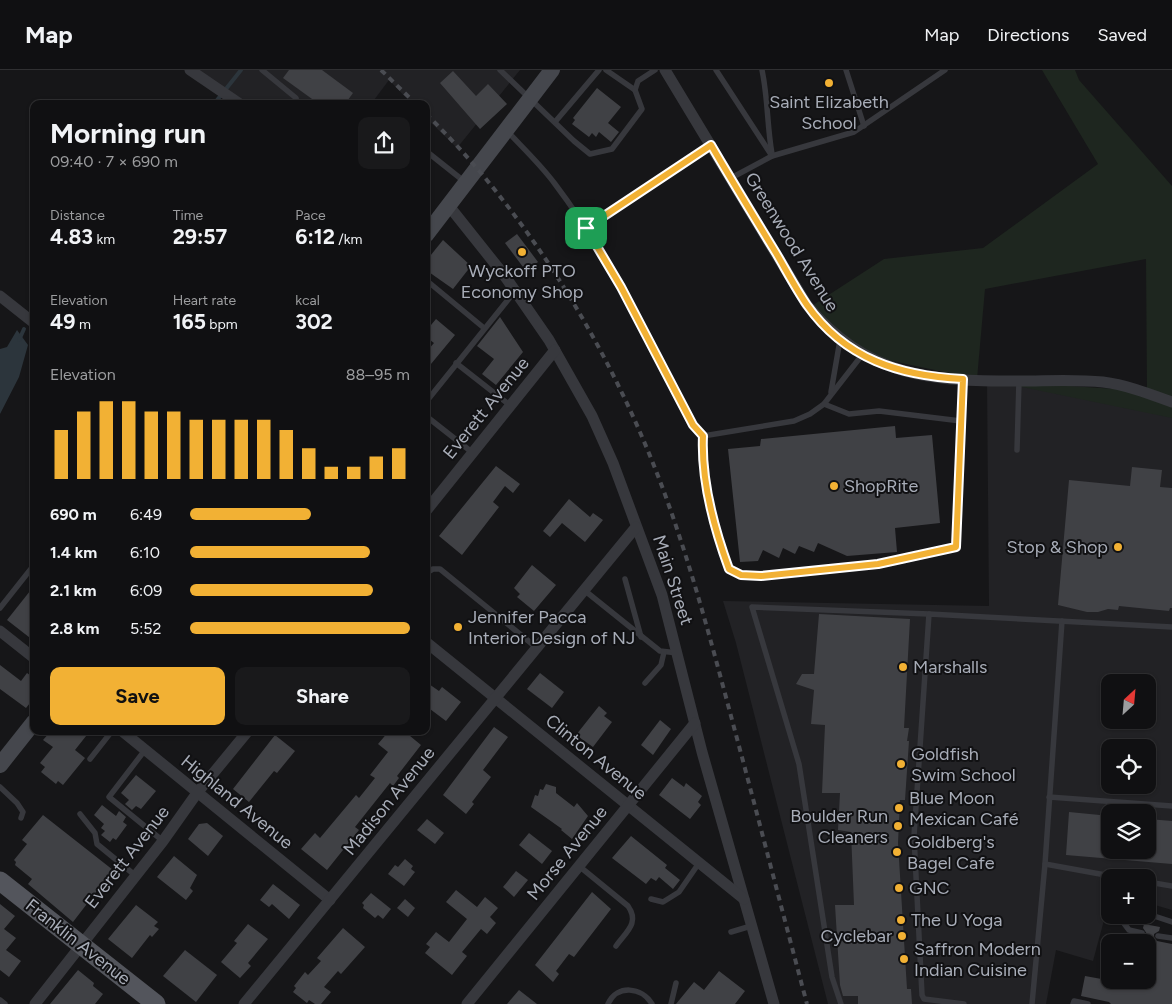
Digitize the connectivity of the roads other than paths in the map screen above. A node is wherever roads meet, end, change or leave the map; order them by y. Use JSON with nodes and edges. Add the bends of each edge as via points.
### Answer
{"nodes":[{"id":1,"x":190,"y":70,"type":"edge"},
{"id":2,"x":262,"y":70,"type":"edge"},
{"id":3,"x":500,"y":70,"type":"edge"},
{"id":4,"x":552,"y":70,"type":"edge"},
{"id":5,"x":599,"y":70,"type":"edge"},
{"id":6,"x":606,"y":70,"type":"edge"},
{"id":7,"x":655,"y":70,"type":"edge"},
{"id":8,"x":665,"y":70,"type":"edge"},
{"id":9,"x":716,"y":70,"type":"edge"},
{"id":10,"x":762,"y":70,"type":"edge"},
{"id":11,"x":846,"y":70,"type":"edge"},
{"id":12,"x":945,"y":70,"type":"edge"},
{"id":13,"x":635,"y":90,"type":"junction"},
{"id":14,"x":530,"y":98,"type":"junction"},
{"id":15,"x":234,"y":100,"type":"edge"},
{"id":16,"x":296,"y":100,"type":"edge"},
{"id":17,"x":555,"y":122,"type":"junction"},
{"id":18,"x":864,"y":126,"type":"junction"},
{"id":19,"x":506,"y":129,"type":"junction"},
{"id":20,"x":711,"y":145,"type":"junction"},
{"id":21,"x":430,"y":154,"type":"edge"},
{"id":22,"x":772,"y":156,"type":"junction"},
{"id":23,"x":730,"y":178,"type":"junction"},
{"id":24,"x":467,"y":183,"type":"junction"},
{"id":25,"x":449,"y":206,"type":"junction"},
{"id":26,"x":586,"y":228,"type":"junction"},
{"id":27,"x":430,"y":230,"type":"edge"},
{"id":28,"x":430,"y":283,"type":"edge"},
{"id":29,"x":515,"y":291,"type":"junction"},
{"id":30,"x":0,"y":296,"type":"edge"},
{"id":31,"x":30,"y":320,"type":"edge"},
{"id":32,"x":484,"y":328,"type":"junction"},
{"id":33,"x":840,"y":340,"type":"junction"},
{"id":34,"x":555,"y":350,"type":"junction"},
{"id":35,"x":862,"y":354,"type":"junction"},
{"id":36,"x":456,"y":363,"type":"junction"},
{"id":37,"x":963,"y":379,"type":"junction"},
{"id":38,"x":1019,"y":381,"type":"junction"},
{"id":39,"x":830,"y":394,"type":"junction"},
{"id":40,"x":430,"y":397,"type":"edge"},
{"id":41,"x":1172,"y":402,"type":"edge"},
{"id":42,"x":824,"y":404,"type":"junction"},
{"id":43,"x":510,"y":406,"type":"junction"},
{"id":44,"x":430,"y":419,"type":"edge"},
{"id":45,"x":960,"y":421,"type":"junction"},
{"id":46,"x":703,"y":436,"type":"junction"},
{"id":47,"x":1017,"y":450,"type":"dead end"},
{"id":48,"x":473,"y":452,"type":"junction"},
{"id":49,"x":430,"y":506,"type":"edge"},
{"id":50,"x":636,"y":526,"type":"junction"},
{"id":51,"x":30,"y":570,"type":"edge"},
{"id":52,"x":430,"y":571,"type":"edge"},
{"id":53,"x":626,"y":579,"type":"dead end"},
{"id":54,"x":584,"y":590,"type":"junction"},
{"id":55,"x":0,"y":608,"type":"edge"},
{"id":56,"x":929,"y":614,"type":"junction"},
{"id":57,"x":1062,"y":621,"type":"junction"},
{"id":58,"x":1172,"y":627,"type":"edge"},
{"id":59,"x":0,"y":631,"type":"edge"},
{"id":60,"x":641,"y":637,"type":"junction"},
{"id":61,"x":430,"y":645,"type":"edge"},
{"id":62,"x":536,"y":648,"type":"junction"},
{"id":63,"x":664,"y":652,"type":"junction"},
{"id":64,"x":678,"y":653,"type":"junction"},
{"id":65,"x":30,"y":655,"type":"edge"},
{"id":66,"x":645,"y":683,"type":"dead end"},
{"id":67,"x":496,"y":698,"type":"junction"},
{"id":68,"x":695,"y":723,"type":"junction"},
{"id":69,"x":30,"y":727,"type":"edge"},
{"id":70,"x":109,"y":735,"type":"edge"},
{"id":71,"x":127,"y":735,"type":"edge"},
{"id":72,"x":245,"y":735,"type":"edge"},
{"id":73,"x":145,"y":749,"type":"junction"},
{"id":74,"x":90,"y":759,"type":"dead end"},
{"id":75,"x":0,"y":765,"type":"edge"},
{"id":76,"x":0,"y":787,"type":"edge"},
{"id":77,"x":197,"y":792,"type":"junction"},
{"id":78,"x":1049,"y":797,"type":"junction"},
{"id":79,"x":628,"y":806,"type":"junction"},
{"id":80,"x":1172,"y":806,"type":"edge"},
{"id":81,"x":80,"y":814,"type":"dead end"},
{"id":82,"x":21,"y":818,"type":"dead end"},
{"id":83,"x":163,"y":841,"type":"junction"},
{"id":84,"x":699,"y":863,"type":"junction"},
{"id":85,"x":1045,"y":864,"type":"junction"},
{"id":86,"x":579,"y":866,"type":"junction"},
{"id":87,"x":1101,"y":874,"type":"edge"},
{"id":88,"x":136,"y":876,"type":"junction"},
{"id":89,"x":0,"y":881,"type":"edge"},
{"id":90,"x":1156,"y":883,"type":"edge"},
{"id":91,"x":1172,"y":886,"type":"edge"},
{"id":92,"x":651,"y":899,"type":"dead end"},
{"id":93,"x":744,"y":899,"type":"junction"},
{"id":94,"x":330,"y":900,"type":"junction"},
{"id":95,"x":1156,"y":917,"type":"edge"},
{"id":96,"x":1172,"y":922,"type":"edge"},
{"id":97,"x":1125,"y":924,"type":"edge"},
{"id":98,"x":751,"y":926,"type":"junction"},
{"id":99,"x":731,"y":932,"type":"dead end"},
{"id":100,"x":1142,"y":933,"type":"dead end"},
{"id":101,"x":1158,"y":936,"type":"dead end"},
{"id":102,"x":1172,"y":938,"type":"edge"},
{"id":103,"x":82,"y":944,"type":"junction"},
{"id":104,"x":616,"y":946,"type":"dead end"},
{"id":105,"x":676,"y":983,"type":"dead end"},
{"id":106,"x":0,"y":1000,"type":"edge"},
{"id":107,"x":5,"y":1004,"type":"edge"},
{"id":108,"x":35,"y":1004,"type":"edge"},
{"id":109,"x":156,"y":1004,"type":"edge"},
{"id":110,"x":244,"y":1004,"type":"edge"},
{"id":111,"x":467,"y":1004,"type":"edge"},
{"id":112,"x":608,"y":1004,"type":"edge"},
{"id":113,"x":652,"y":1004,"type":"edge"},
{"id":114,"x":671,"y":1004,"type":"edge"},
{"id":115,"x":774,"y":1004,"type":"edge"},
{"id":116,"x":841,"y":1004,"type":"edge"},
{"id":117,"x":964,"y":1004,"type":"edge"},
{"id":118,"x":1032,"y":1004,"type":"edge"},
{"id":119,"x":1073,"y":1004,"type":"edge"},
{"id":120,"x":1088,"y":1004,"type":"edge"}],
"edges":[{"from":1,"to":15,"type":"street"},
{"from":2,"to":16,"type":"lane"},
{"from":3,"to":14,"type":"lane"},
{"from":4,"to":14,"type":"main road"},
{"from":5,"to":17,"type":"lane"},
{"from":6,"to":13,"type":"lane"},
{"from":7,"to":13,"type":"lane","via":[[638,81]]},
{"from":8,"to":20,"type":"street","name":"Greenwood Avenue"},
{"from":9,"to":22,"type":"lane"},
{"from":10,"to":22,"type":"lane"},
{"from":11,"to":18,"type":"lane"},
{"from":12,"to":18,"type":"lane"},
{"from":13,"to":17,"type":"lane","via":[[642,109],[612,149],[590,154]]},
{"from":14,"to":17,"type":"lane"},
{"from":14,"to":19,"type":"main road"},
{"from":18,"to":22,"type":"lane","via":[[854,132]]},
{"from":19,"to":24,"type":"main road"},
{"from":19,"to":26,"type":"lane","via":[[554,183]]},
{"from":20,"to":23,"type":"street","name":"Greenwood Avenue"},
{"from":20,"to":26,"type":"lane"},
{"from":21,"to":24,"type":"lane"},
{"from":22,"to":23,"type":"lane"},
{"from":23,"to":33,"type":"street","name":"Greenwood Avenue","via":[[807,305]]},
{"from":24,"to":25,"type":"main road"},
{"from":25,"to":27,"type":"main road"},
{"from":25,"to":29,"type":"street","name":"Main Street"},
{"from":26,"to":46,"type":"lane","via":[[621,287],[693,425]]},
{"from":28,"to":32,"type":"lane"},
{"from":29,"to":32,"type":"lane"},
{"from":29,"to":34,"type":"street","name":"Main Street"},
{"from":30,"to":31,"type":"street"},
{"from":32,"to":36,"type":"lane"},
{"from":33,"to":35,"type":"street","name":"Greenwood Avenue"},
{"from":33,"to":39,"type":"lane"},
{"from":34,"to":43,"type":"street","name":"Everett Avenue"},
{"from":34,"to":50,"type":"street","name":"Main Street","via":[[613,463]]},
{"from":35,"to":37,"type":"street","name":"Greenwood Avenue","via":[[894,369],[914,374]]},
{"from":35,"to":39,"type":"lane"},
{"from":36,"to":40,"type":"lane"},
{"from":36,"to":43,"type":"lane"},
{"from":37,"to":38,"type":"street","name":"Greenwood Avenue"},
{"from":37,"to":45,"type":"lane"},
{"from":38,"to":41,"type":"street","name":"Greenwood Avenue","via":[[1104,382]]},
{"from":38,"to":47,"type":"lane"},
{"from":39,"to":42,"type":"lane"},
{"from":42,"to":45,"type":"lane","via":[[849,414],[898,412]]},
{"from":42,"to":46,"type":"lane","via":[[794,421]]},
{"from":43,"to":48,"type":"street","name":"Everett Avenue"},
{"from":44,"to":48,"type":"lane"},
{"from":45,"to":46,"type":"lane","via":[[956,547],[878,564],[761,576],[741,575],[729,569],[720,546],[709,494]]},
{"from":48,"to":49,"type":"street","name":"Everett Avenue"},
{"from":50,"to":54,"type":"street","name":"Madison Avenue"},
{"from":50,"to":64,"type":"street","name":"Main Street","via":[[662,595]]},
{"from":51,"to":55,"type":"lane"},
{"from":52,"to":62,"type":"lane","via":[[440,569]]},
{"from":53,"to":60,"type":"lane"},
{"from":54,"to":60,"type":"lane"},
{"from":54,"to":62,"type":"street","name":"Madison Avenue"},
{"from":56,"to":57,"type":"lane"},
{"from":56,"to":116,"type":"lane","via":[[752,607],[799,764],[832,977]]},
{"from":56,"to":117,"type":"lane","via":[[914,836],[922,995],[924,999]]},
{"from":57,"to":58,"type":"lane"},
{"from":57,"to":78,"type":"lane"},
{"from":59,"to":65,"type":"street"},
{"from":60,"to":63,"type":"lane"},
{"from":61,"to":67,"type":"street","name":"Clinton Avenue"},
{"from":62,"to":67,"type":"street","name":"Madison Avenue"},
{"from":63,"to":64,"type":"lane"},
{"from":63,"to":66,"type":"lane","via":[[661,665]]},
{"from":64,"to":68,"type":"street","name":"Main Street"},
{"from":67,"to":79,"type":"street","name":"Clinton Avenue"},
{"from":67,"to":94,"type":"street","name":"Madison Avenue"},
{"from":68,"to":79,"type":"street","name":"Morse Avenue"},
{"from":68,"to":93,"type":"street","name":"Main Street"},
{"from":69,"to":75,"type":"main road"},
{"from":70,"to":74,"type":"lane"},
{"from":71,"to":73,"type":"street","name":"Highland Avenue"},
{"from":72,"to":77,"type":"street","name":"Everett Avenue"},
{"from":73,"to":77,"type":"street","name":"Highland Avenue"},
{"from":73,"to":83,"type":"lane","via":[[109,797]]},
{"from":76,"to":82,"type":"lane","via":[[17,803],[23,812]]},
{"from":77,"to":83,"type":"street","name":"Everett Avenue"},
{"from":77,"to":94,"type":"street","name":"Highland Avenue"},
{"from":78,"to":80,"type":"lane"},
{"from":78,"to":85,"type":"lane"},
{"from":79,"to":84,"type":"street","name":"Clinton Avenue"},
{"from":79,"to":86,"type":"street","name":"Morse Avenue"},
{"from":81,"to":88,"type":"lane","via":[[95,833],[97,844]]},
{"from":83,"to":88,"type":"street","name":"Everett Avenue"},
{"from":84,"to":92,"type":"lane","via":[[679,892],[663,902]]},
{"from":84,"to":93,"type":"street","name":"Clinton Avenue"},
{"from":85,"to":87,"type":"lane"},
{"from":85,"to":118,"type":"lane"},
{"from":86,"to":104,"type":"lane","via":[[634,914],[634,922]]},
{"from":86,"to":111,"type":"street","name":"Morse Avenue"},
{"from":88,"to":103,"type":"street","name":"Everett Avenue"},
{"from":89,"to":103,"type":"main road","name":"Franklin Avenue"},
{"from":90,"to":91,"type":"lane"},
{"from":93,"to":98,"type":"street","name":"Main Street"},
{"from":94,"to":110,"type":"street","name":"Madison Avenue"},
{"from":95,"to":96,"type":"lane"},
{"from":97,"to":100,"type":"lane","via":[[1129,930]]},
{"from":98,"to":99,"type":"lane"},
{"from":98,"to":115,"type":"street","name":"Main Street"},
{"from":101,"to":102,"type":"lane"},
{"from":103,"to":108,"type":"street","name":"Everett Avenue"},
{"from":103,"to":109,"type":"main road","name":"Franklin Avenue"},
{"from":105,"to":114,"type":"lane"},
{"from":106,"to":107,"type":"lane"},
{"from":112,"to":113,"type":"lane","via":[[621,991],[634,990],[645,995]]},
{"from":119,"to":120,"type":"lane","via":[[1074,1001]]}]}
